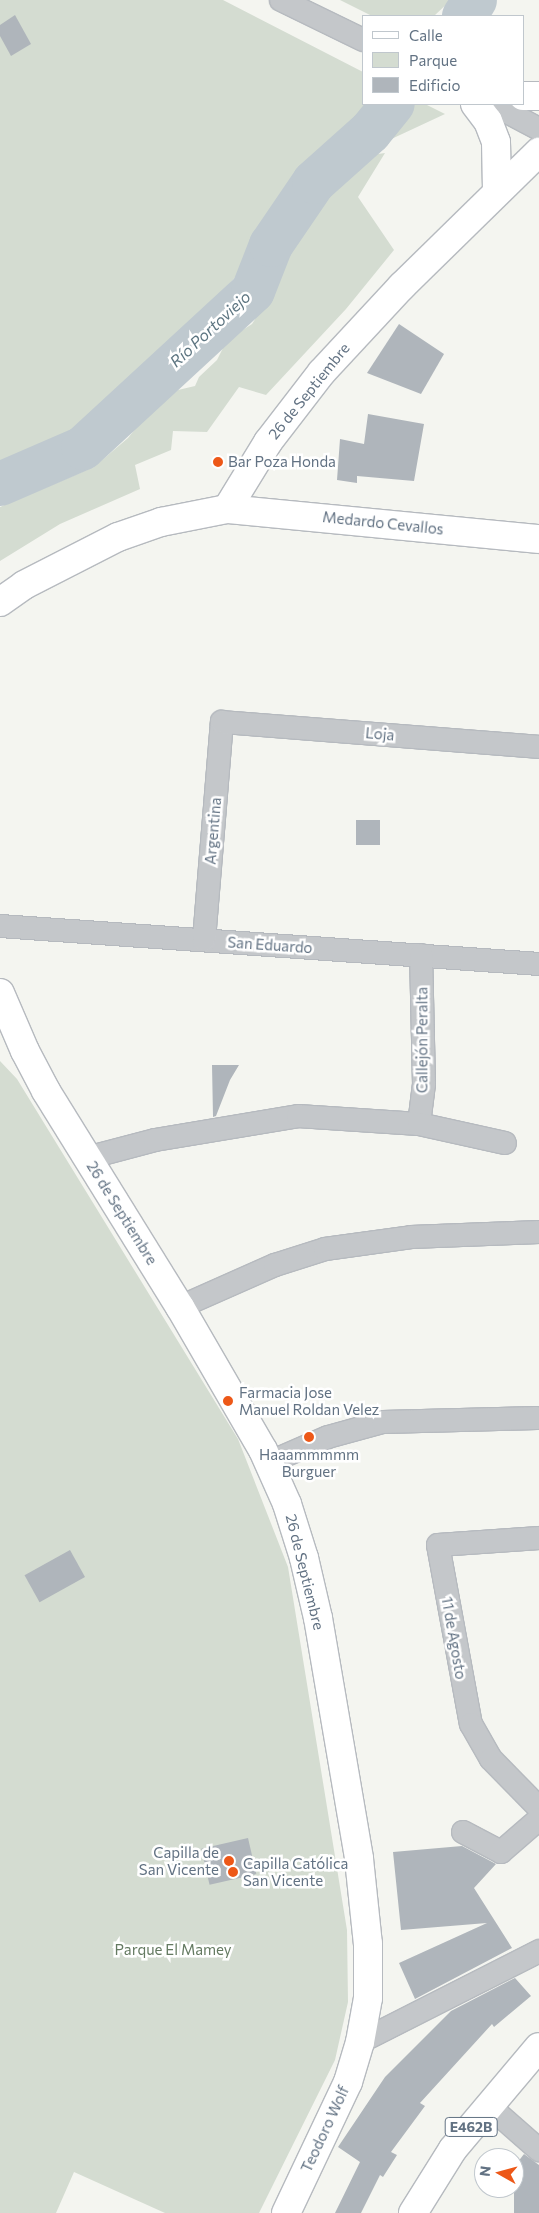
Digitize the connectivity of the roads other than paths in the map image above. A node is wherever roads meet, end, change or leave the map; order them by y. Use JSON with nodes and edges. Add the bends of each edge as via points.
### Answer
{"nodes":[{"id":1,"x":281,"y":0,"type":"edge"},
{"id":2,"x":362,"y":40,"type":"edge"},
{"id":3,"x":524,"y":96,"type":"edge"},
{"id":4,"x":539,"y":96,"type":"edge"},
{"id":5,"x":476,"y":105,"type":"edge"},
{"id":6,"x":494,"y":105,"type":"edge"},
{"id":7,"x":539,"y":129,"type":"edge"},
{"id":8,"x":539,"y":152,"type":"edge"},
{"id":9,"x":497,"y":192,"type":"junction"},
{"id":10,"x":227,"y":509,"type":"junction"},
{"id":11,"x":539,"y":539,"type":"edge"},
{"id":12,"x":0,"y":602,"type":"edge"},
{"id":13,"x":222,"y":722,"type":"joint"},
{"id":14,"x":539,"y":747,"type":"edge"},
{"id":15,"x":0,"y":926,"type":"edge"},
{"id":16,"x":204,"y":940,"type":"junction"},
{"id":17,"x":421,"y":956,"type":"junction"},
{"id":18,"x":539,"y":964,"type":"edge"},
{"id":19,"x":3,"y":1010,"type":"edge"},
{"id":20,"x":419,"y":1124,"type":"junction"},
{"id":21,"x":504,"y":1143,"type":"dead end"},
{"id":22,"x":87,"y":1158,"type":"junction"},
{"id":23,"x":539,"y":1232,"type":"edge"},
{"id":24,"x":180,"y":1307,"type":"junction"},
{"id":25,"x":537,"y":1418,"type":"dead end"},
{"id":26,"x":268,"y":1462,"type":"junction"},
{"id":27,"x":539,"y":1538,"type":"edge"},
{"id":28,"x":539,"y":1808,"type":"edge"},
{"id":29,"x":539,"y":1819,"type":"edge"},
{"id":30,"x":463,"y":1832,"type":"dead end"},
{"id":31,"x":539,"y":1951,"type":"edge"},
{"id":32,"x":360,"y":2042,"type":"junction"},
{"id":33,"x":539,"y":2047,"type":"edge"},
{"id":34,"x":489,"y":2106,"type":"junction"},
{"id":35,"x":539,"y":2150,"type":"edge"},
{"id":36,"x":286,"y":2213,"type":"edge"},
{"id":37,"x":413,"y":2213,"type":"edge"}],
"edges":[{"from":1,"to":2,"type":"street"},
{"from":3,"to":4,"type":"street"},
{"from":5,"to":9,"type":"street","via":[[488,121],[496,142]]},
{"from":6,"to":7,"type":"street"},
{"from":8,"to":9,"type":"street","name":"26 de Septiembre"},
{"from":9,"to":10,"type":"street","name":"26 de Septiembre","via":[[322,372],[268,442]]},
{"from":10,"to":11,"type":"street","name":"Medardo Cevallos"},
{"from":10,"to":12,"type":"street","via":[[161,522],[118,537],[24,585]]},
{"from":13,"to":14,"type":"street","name":"Loja"},
{"from":13,"to":16,"type":"street","name":"Argentina"},
{"from":15,"to":16,"type":"street","name":"San Eduardo"},
{"from":16,"to":17,"type":"street","name":"San Eduardo"},
{"from":17,"to":18,"type":"street","name":"San Eduardo"},
{"from":17,"to":20,"type":"street","name":"Callejón Peralta","via":[[424,1084]]},
{"from":19,"to":22,"type":"street","name":"26 de Septiembre","via":[[46,1091]]},
{"from":20,"to":21,"type":"street"},
{"from":20,"to":22,"type":"street","via":[[298,1116],[155,1140]]},
{"from":22,"to":24,"type":"street","name":"26 de Septiembre"},
{"from":23,"to":24,"type":"street","via":[[411,1237],[325,1249],[275,1265]]},
{"from":24,"to":26,"type":"street","name":"26 de Septiembre"},
{"from":25,"to":26,"type":"street","via":[[383,1422],[328,1437]]},
{"from":26,"to":32,"type":"street","name":"26 de Septiembre","via":[[287,1504],[304,1558],[348,1785],[368,1944],[368,1998]]},
{"from":27,"to":28,"type":"street","name":"11 de Agosto","via":[[438,1545],[471,1724],[491,1759]]},
{"from":29,"to":30,"type":"street","via":[[501,1852]]},
{"from":31,"to":32,"type":"street"},
{"from":32,"to":36,"type":"street","name":"Teodoro Wolf","via":[[348,2082]]},
{"from":33,"to":34,"type":"street","number":"E462B"},
{"from":34,"to":35,"type":"street"},
{"from":34,"to":37,"type":"street","number":"E462B","via":[[453,2149]]}]}
